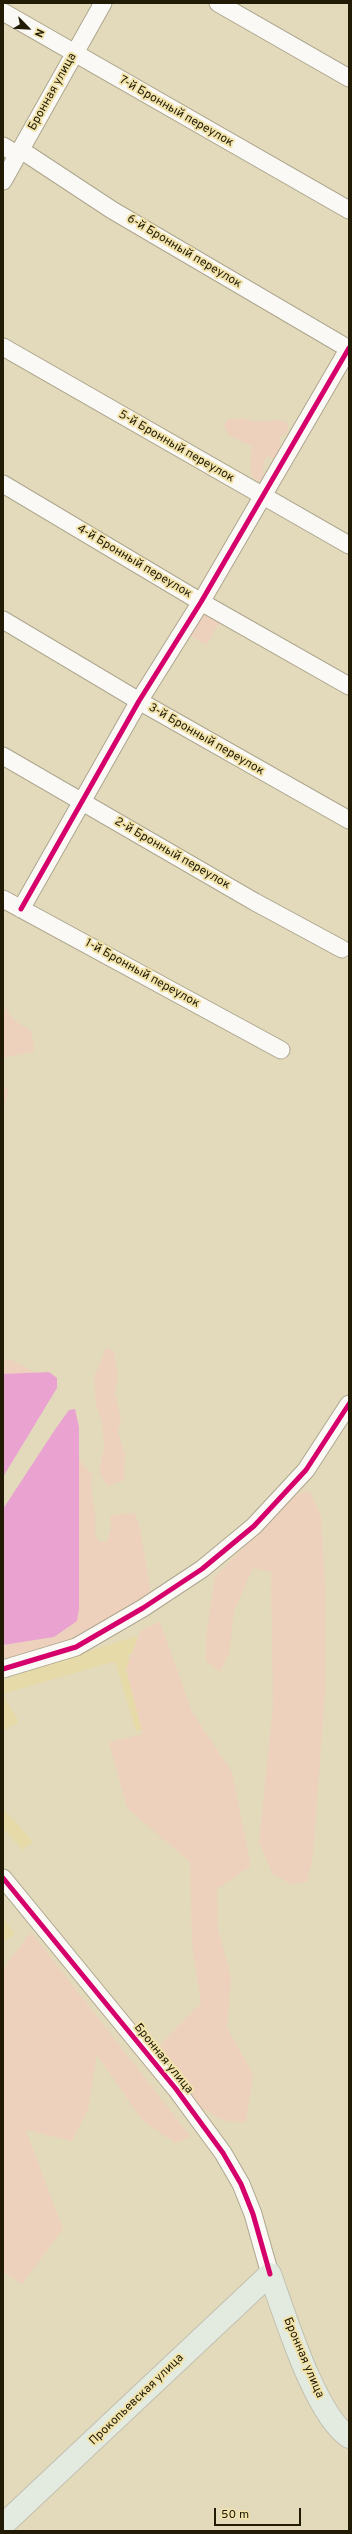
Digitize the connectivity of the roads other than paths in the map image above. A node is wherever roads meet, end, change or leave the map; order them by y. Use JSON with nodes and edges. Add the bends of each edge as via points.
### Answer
{"nodes":[{"id":1,"x":103,"y":3,"type":"edge"},
{"id":2,"x":218,"y":3,"type":"edge"},
{"id":3,"x":3,"y":12,"type":"edge"},
{"id":4,"x":74,"y":54,"type":"junction"},
{"id":5,"x":349,"y":78,"type":"edge"},
{"id":6,"x":3,"y":146,"type":"edge"},
{"id":7,"x":20,"y":153,"type":"junction"},
{"id":8,"x":3,"y":181,"type":"edge"},
{"id":9,"x":349,"y":210,"type":"edge"},
{"id":10,"x":3,"y":347,"type":"edge"},
{"id":11,"x":349,"y":348,"type":"edge"},
{"id":12,"x":3,"y":484,"type":"edge"},
{"id":13,"x":263,"y":497,"type":"junction"},
{"id":14,"x":349,"y":545,"type":"edge"},
{"id":15,"x":201,"y":602,"type":"junction"},
{"id":16,"x":3,"y":620,"type":"edge"},
{"id":17,"x":349,"y":686,"type":"edge"},
{"id":18,"x":139,"y":701,"type":"junction"},
{"id":19,"x":3,"y":756,"type":"edge"},
{"id":20,"x":82,"y":801,"type":"junction"},
{"id":21,"x":349,"y":820,"type":"edge"},
{"id":22,"x":3,"y":899,"type":"edge"},
{"id":23,"x":21,"y":909,"type":"junction"},
{"id":24,"x":342,"y":949,"type":"dead end"},
{"id":25,"x":281,"y":1050,"type":"dead end"},
{"id":26,"x":349,"y":1404,"type":"edge"},
{"id":27,"x":3,"y":1669,"type":"edge"},
{"id":28,"x":3,"y":1878,"type":"edge"},
{"id":29,"x":270,"y":2274,"type":"junction"},
{"id":30,"x":349,"y":2437,"type":"edge"},
{"id":31,"x":3,"y":2525,"type":"edge"}],
"edges":[{"from":1,"to":4,"type":"street","name":"Бронная улица"},
{"from":2,"to":5,"type":"street"},
{"from":3,"to":4,"type":"street","name":"7-й Бронный переулок"},
{"from":4,"to":7,"type":"street","name":"Бронная улица"},
{"from":4,"to":9,"type":"street","name":"7-й Бронный переулок"},
{"from":6,"to":7,"type":"street","name":"6-й Бронный переулок"},
{"from":7,"to":8,"type":"street","name":"Бронная улица"},
{"from":7,"to":11,"type":"street","name":"6-й Бронный переулок","via":[[112,210]]},
{"from":10,"to":13,"type":"street","name":"5-й Бронный переулок"},
{"from":11,"to":13,"type":"street"},
{"from":12,"to":15,"type":"street","name":"4-й Бронный переулок"},
{"from":13,"to":14,"type":"street","name":"5-й Бронный переулок"},
{"from":13,"to":15,"type":"street"},
{"from":15,"to":17,"type":"street","name":"4-й Бронный переулок"},
{"from":15,"to":18,"type":"street"},
{"from":16,"to":18,"type":"street","name":"3-й Бронный переулок"},
{"from":18,"to":20,"type":"street"},
{"from":18,"to":21,"type":"street","name":"3-й Бронный переулок"},
{"from":19,"to":20,"type":"street","name":"2-й Бронный переулок"},
{"from":20,"to":23,"type":"street"},
{"from":20,"to":24,"type":"street","name":"2-й Бронный переулок","via":[[255,902]]},
{"from":22,"to":23,"type":"street","name":"1-й Бронный переулок"},
{"from":23,"to":25,"type":"street","name":"1-й Бронный переулок"},
{"from":26,"to":27,"type":"street","via":[[306,1470],[254,1526],[202,1569],[76,1647]]},
{"from":28,"to":29,"type":"street","name":"Бронная улица","via":[[176,2090],[223,2153],[251,2208]]},
{"from":29,"to":30,"type":"main road","name":"Бронная улица","via":[[323,2405],[338,2430]]},
{"from":29,"to":31,"type":"main road","name":"Прокопьевская улица"}]}
